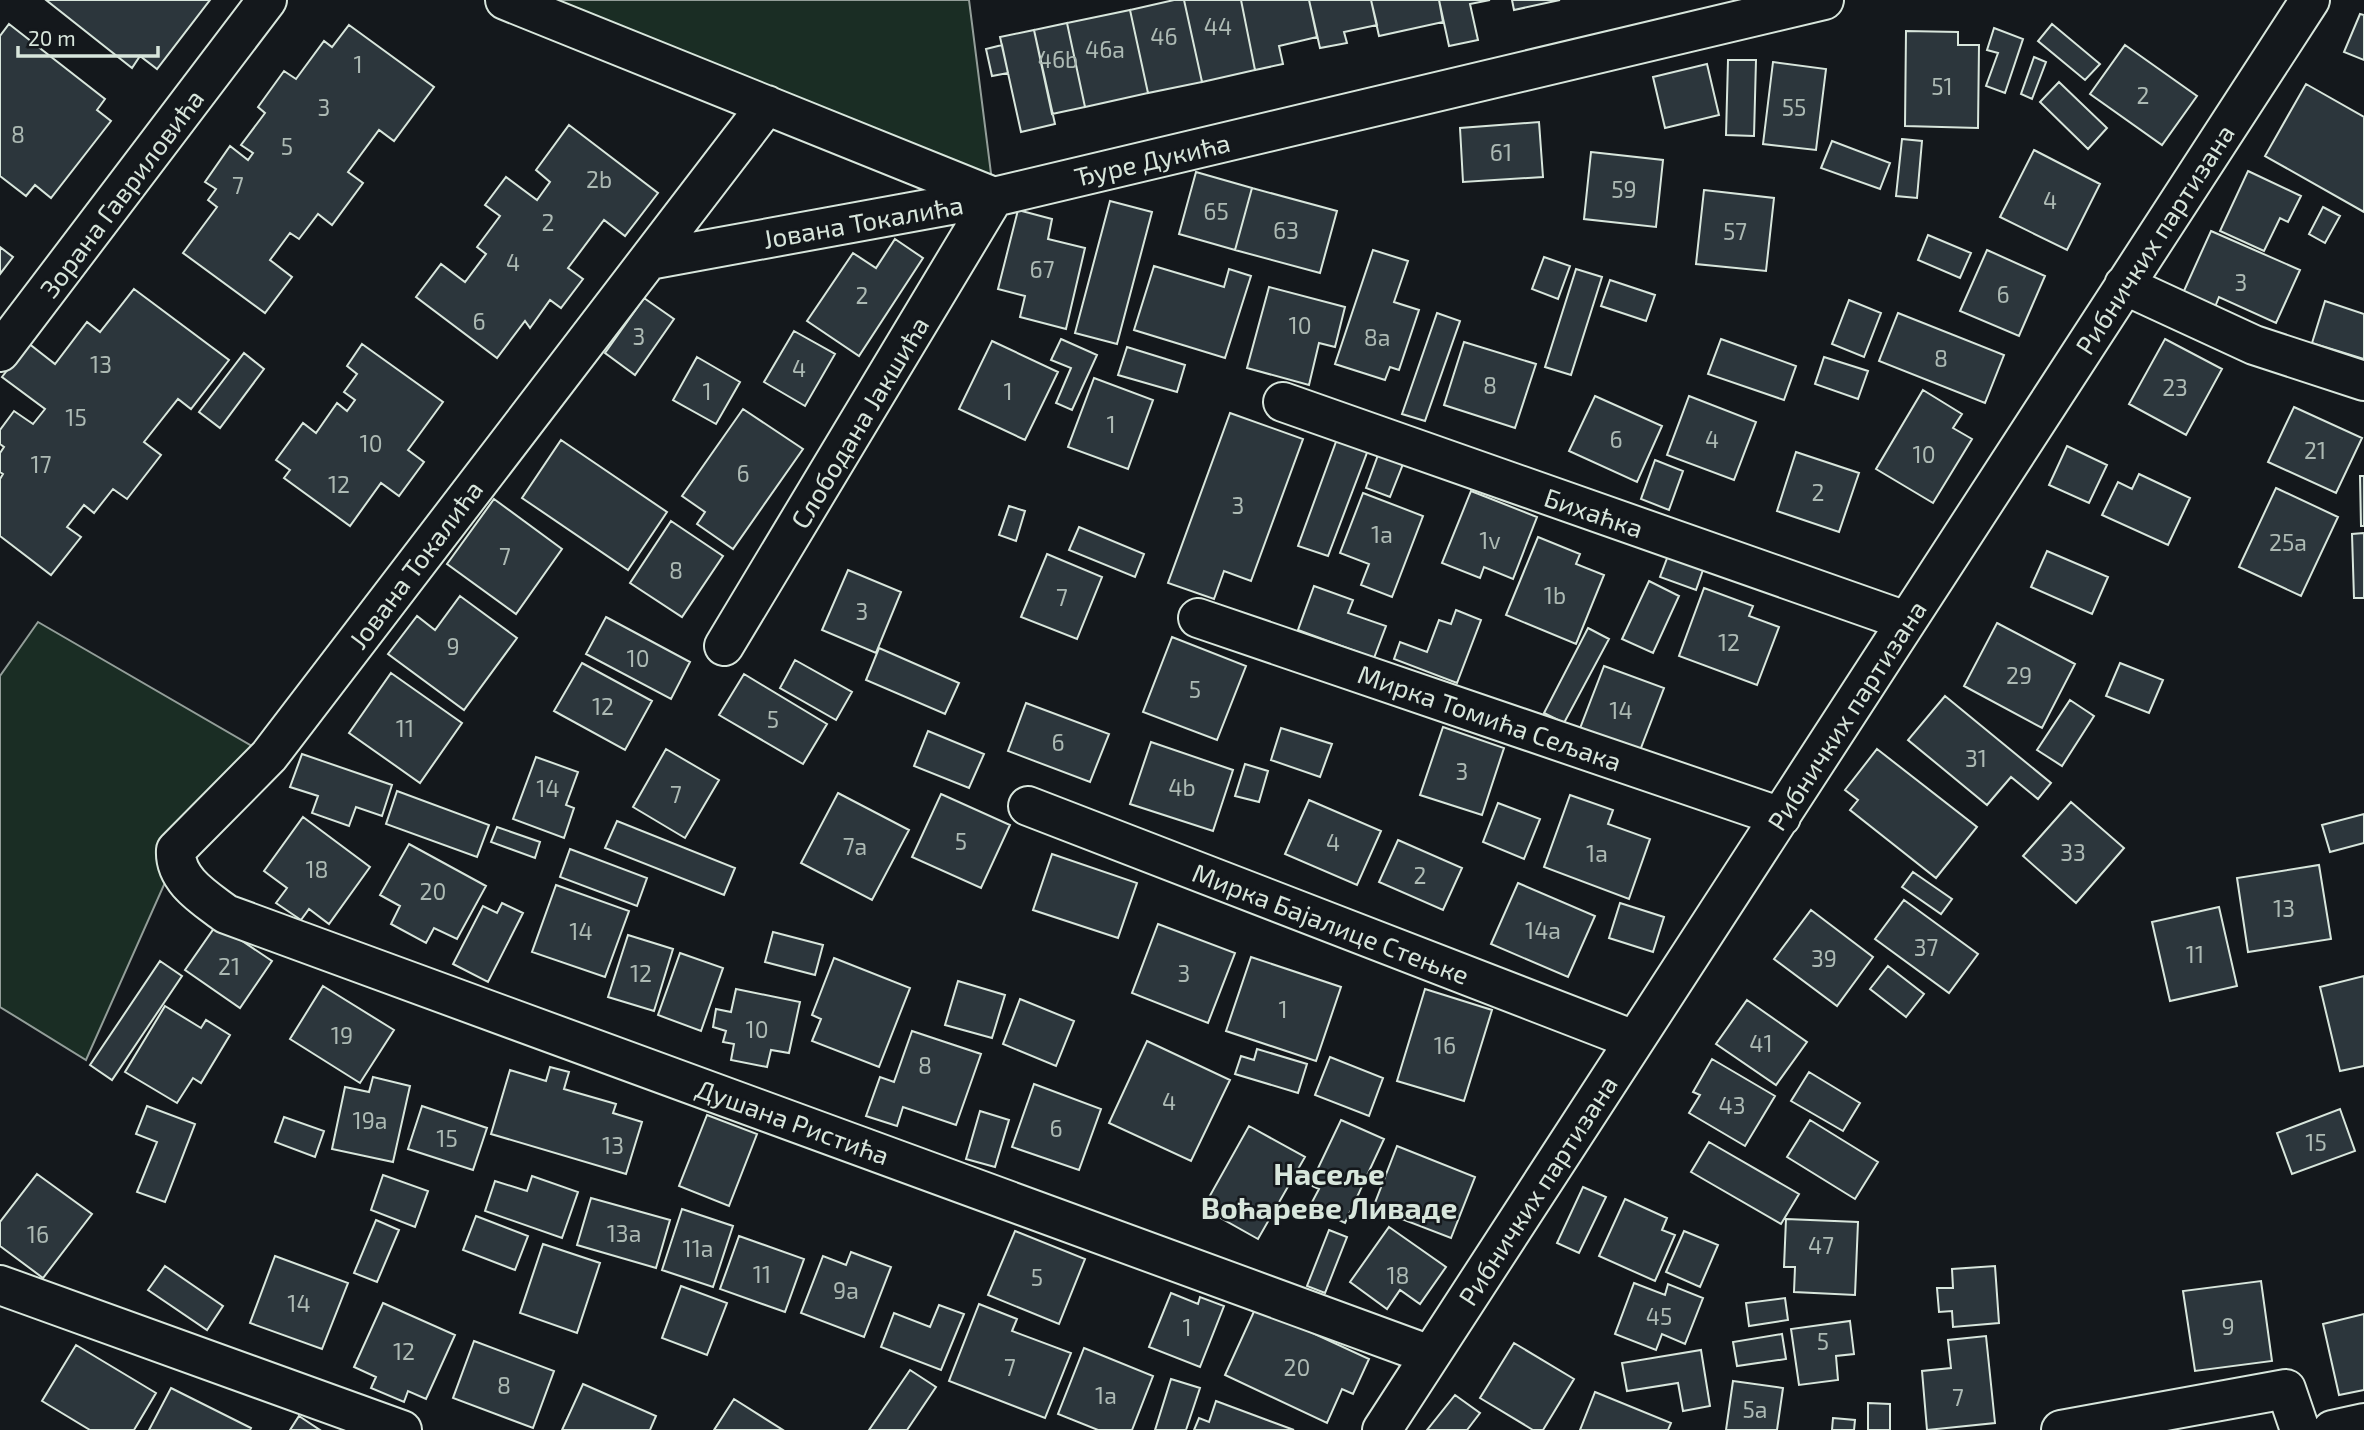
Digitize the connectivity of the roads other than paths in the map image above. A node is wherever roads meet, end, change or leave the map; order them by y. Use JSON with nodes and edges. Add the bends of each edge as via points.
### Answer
{"nodes":[{"id":1,"x":267,"y":0,"type":"edge"},
{"id":2,"x":505,"y":0,"type":"edge"},
{"id":3,"x":1824,"y":0,"type":"edge"},
{"id":4,"x":2310,"y":0,"type":"edge"},
{"id":5,"x":768,"y":105,"type":"junction"},
{"id":6,"x":994,"y":197,"type":"junction"},
{"id":7,"x":649,"y":260,"type":"junction"},
{"id":8,"x":2124,"y":285,"type":"junction"},
{"id":9,"x":0,"y":352,"type":"edge"},
{"id":10,"x":2364,"y":381,"type":"edge"},
{"id":11,"x":1283,"y":402,"type":"dead end"},
{"id":12,"x":1198,"y":618,"type":"dead end"},
{"id":13,"x":1906,"y":621,"type":"junction"},
{"id":14,"x":724,"y":646,"type":"dead end"},
{"id":15,"x":1028,"y":806,"type":"dead end"},
{"id":16,"x":1781,"y":817,"type":"junction"},
{"id":17,"x":175,"y":860,"type":"joint"},
{"id":18,"x":1634,"y":1040,"type":"junction"},
{"id":19,"x":0,"y":1285,"type":"edge"},
{"id":20,"x":1430,"y":1355,"type":"junction"},
{"id":21,"x":2364,"y":1423,"type":"edge"},
{"id":22,"x":402,"y":1430,"type":"edge"},
{"id":23,"x":1382,"y":1430,"type":"edge"},
{"id":24,"x":2061,"y":1430,"type":"edge"},
{"id":25,"x":2300,"y":1430,"type":"edge"},
{"id":26,"x":2332,"y":1430,"type":"edge"}],
"edges":[{"from":1,"to":9,"type":"street","name":"Зорана Гавриловића"},
{"from":2,"to":5,"type":"street"},
{"from":3,"to":6,"type":"street","name":"Ђуре Дукића"},
{"from":4,"to":8,"type":"street","name":"Рибничких партизана"},
{"from":5,"to":6,"type":"street"},
{"from":5,"to":7,"type":"street","name":"Јована Токалића"},
{"from":6,"to":7,"type":"street","name":"Јована Токалића"},
{"from":6,"to":14,"type":"street","name":"Слободана Јакшића"},
{"from":7,"to":17,"type":"street","name":"Јована Токалића","via":[[269,756],[183,842]]},
{"from":8,"to":10,"type":"street","via":[[2254,345]]},
{"from":8,"to":13,"type":"street","name":"Рибничких партизана"},
{"from":11,"to":13,"type":"street","name":"Бихаћка"},
{"from":12,"to":16,"type":"street","name":"Мирка Томића Сељака"},
{"from":13,"to":16,"type":"street","name":"Рибничких партизана"},
{"from":15,"to":18,"type":"street","name":"Мирка Бајалице Стењке"},
{"from":16,"to":18,"type":"street","name":"Рибничких партизана"},
{"from":17,"to":20,"type":"street","name":"Душана Ристића","via":[[196,891],[226,914]]},
{"from":18,"to":20,"type":"street","name":"Рибничких партизана"},
{"from":19,"to":22,"type":"street"},
{"from":20,"to":23,"type":"street","name":"Рибничких партизана"},
{"from":21,"to":26,"type":"street"},
{"from":24,"to":25,"type":"street","via":[[2286,1389]]}]}
